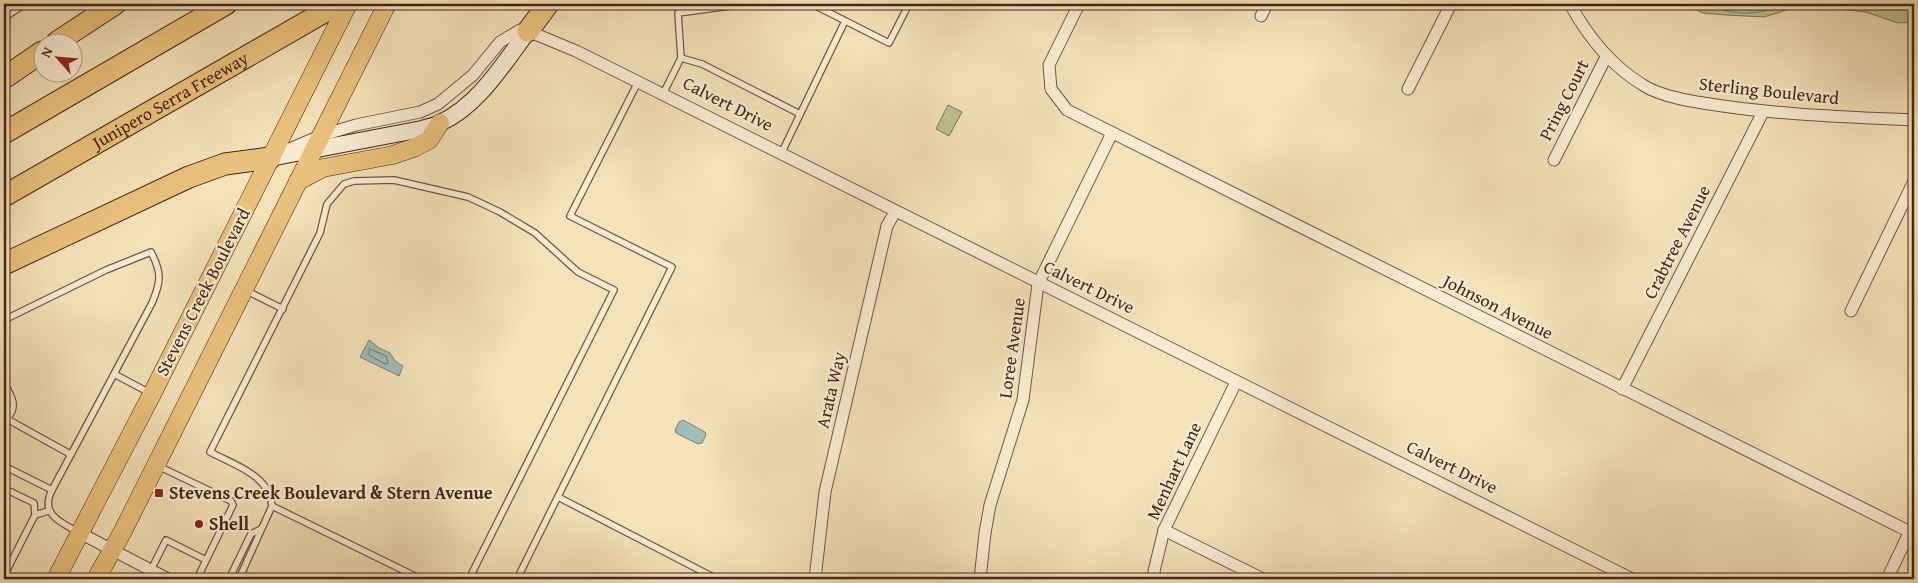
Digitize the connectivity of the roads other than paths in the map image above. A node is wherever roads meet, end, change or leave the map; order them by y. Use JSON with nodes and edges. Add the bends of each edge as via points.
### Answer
{"nodes":[{"id":1,"x":25,"y":4,"type":"edge"},
{"id":2,"x":115,"y":4,"type":"edge"},
{"id":3,"x":226,"y":4,"type":"edge"},
{"id":4,"x":338,"y":4,"type":"edge"},
{"id":5,"x":348,"y":4,"type":"edge"},
{"id":6,"x":387,"y":4,"type":"edge"},
{"id":7,"x":548,"y":4,"type":"edge"},
{"id":8,"x":746,"y":4,"type":"edge"},
{"id":9,"x":812,"y":4,"type":"edge"},
{"id":10,"x":909,"y":4,"type":"edge"},
{"id":11,"x":1079,"y":4,"type":"edge"},
{"id":12,"x":1267,"y":4,"type":"edge"},
{"id":13,"x":1451,"y":4,"type":"edge"},
{"id":14,"x":1570,"y":4,"type":"edge"},
{"id":15,"x":1261,"y":16,"type":"dead end"},
{"id":16,"x":4,"y":18,"type":"edge"},
{"id":17,"x":845,"y":21,"type":"junction"},
{"id":18,"x":528,"y":31,"type":"junction"},
{"id":19,"x":72,"y":32,"type":"edge"},
{"id":20,"x":1606,"y":57,"type":"junction"},
{"id":21,"x":681,"y":58,"type":"junction"},
{"id":22,"x":32,"y":59,"type":"edge"},
{"id":23,"x":4,"y":78,"type":"edge"},
{"id":24,"x":638,"y":82,"type":"junction"},
{"id":25,"x":1408,"y":89,"type":"dead end"},
{"id":26,"x":663,"y":94,"type":"junction"},
{"id":27,"x":1763,"y":112,"type":"junction"},
{"id":28,"x":800,"y":114,"type":"junction"},
{"id":29,"x":1914,"y":120,"type":"edge"},
{"id":30,"x":440,"y":124,"type":"junction"},
{"id":31,"x":4,"y":133,"type":"edge"},
{"id":32,"x":1112,"y":133,"type":"junction"},
{"id":33,"x":316,"y":142,"type":"junction"},
{"id":34,"x":781,"y":154,"type":"junction"},
{"id":35,"x":270,"y":158,"type":"junction"},
{"id":36,"x":1554,"y":160,"type":"dead end"},
{"id":37,"x":298,"y":181,"type":"junction"},
{"id":38,"x":1914,"y":181,"type":"edge"},
{"id":39,"x":4,"y":196,"type":"edge"},
{"id":40,"x":895,"y":212,"type":"junction"},
{"id":41,"x":4,"y":264,"type":"edge"},
{"id":42,"x":1038,"y":284,"type":"junction"},
{"id":43,"x":244,"y":289,"type":"junction"},
{"id":44,"x":283,"y":309,"type":"junction"},
{"id":45,"x":1851,"y":312,"type":"dead end"},
{"id":46,"x":4,"y":320,"type":"edge"},
{"id":47,"x":114,"y":374,"type":"junction"},
{"id":48,"x":4,"y":382,"type":"edge"},
{"id":49,"x":1236,"y":382,"type":"junction"},
{"id":50,"x":1622,"y":389,"type":"junction"},
{"id":51,"x":152,"y":394,"type":"junction"},
{"id":52,"x":5,"y":417,"type":"edge"},
{"id":53,"x":70,"y":454,"type":"junction"},
{"id":54,"x":156,"y":465,"type":"junction"},
{"id":55,"x":4,"y":466,"type":"edge"},
{"id":56,"x":5,"y":489,"type":"edge"},
{"id":57,"x":52,"y":490,"type":"junction"},
{"id":58,"x":558,"y":497,"type":"junction"},
{"id":59,"x":272,"y":506,"type":"junction"},
{"id":60,"x":48,"y":511,"type":"junction"},
{"id":61,"x":35,"y":515,"type":"junction"},
{"id":62,"x":260,"y":529,"type":"junction"},
{"id":63,"x":1164,"y":530,"type":"junction"},
{"id":64,"x":80,"y":533,"type":"junction"},
{"id":65,"x":1912,"y":533,"type":"edge"},
{"id":66,"x":113,"y":551,"type":"junction"},
{"id":67,"x":206,"y":560,"type":"junction"},
{"id":68,"x":151,"y":570,"type":"junction"},
{"id":69,"x":4,"y":576,"type":"edge"},
{"id":70,"x":56,"y":579,"type":"edge"},
{"id":71,"x":96,"y":579,"type":"edge"},
{"id":72,"x":168,"y":579,"type":"edge"},
{"id":73,"x":197,"y":579,"type":"edge"},
{"id":74,"x":229,"y":579,"type":"edge"},
{"id":75,"x":239,"y":579,"type":"edge"},
{"id":76,"x":421,"y":579,"type":"edge"},
{"id":77,"x":469,"y":579,"type":"edge"},
{"id":78,"x":517,"y":579,"type":"edge"},
{"id":79,"x":717,"y":579,"type":"edge"},
{"id":80,"x":815,"y":579,"type":"edge"},
{"id":81,"x":980,"y":579,"type":"edge"},
{"id":82,"x":1155,"y":579,"type":"edge"},
{"id":83,"x":1263,"y":579,"type":"edge"},
{"id":84,"x":1632,"y":579,"type":"edge"},
{"id":85,"x":1887,"y":579,"type":"edge"}],
"edges":[{"from":1,"to":16,"type":"lane"},
{"from":2,"to":19,"type":"highway"},
{"from":3,"to":31,"type":"highway"},
{"from":4,"to":39,"type":"highway","name":"Junipero Serra Freeway"},
{"from":5,"to":35,"type":"main road","name":"Stevens Creek Boulevard"},
{"from":6,"to":33,"type":"main road","name":"Stevens Creek Boulevard"},
{"from":7,"to":18,"type":"highway"},
{"from":8,"to":21,"type":"lane","via":[[678,13]]},
{"from":9,"to":17,"type":"lane"},
{"from":10,"to":17,"type":"lane","via":[[889,43]]},
{"from":11,"to":32,"type":"street","name":"Johnson Avenue","via":[[1049,64],[1051,89],[1067,110]]},
{"from":12,"to":15,"type":"street"},
{"from":13,"to":25,"type":"street"},
{"from":14,"to":20,"type":"street","name":"Sterling Boulevard","via":[[1582,27]]},
{"from":17,"to":28,"type":"lane"},
{"from":18,"to":24,"type":"street","name":"Calvert Drive","via":[[557,41]]},
{"from":18,"to":30,"type":"main road","via":[[473,99]]},
{"from":18,"to":33,"type":"street","via":[[520,30],[500,42],[473,75],[438,104],[420,112],[356,125]]},
{"from":20,"to":27,"type":"street","name":"Sterling Boulevard","via":[[1644,86],[1687,100]]},
{"from":20,"to":36,"type":"street","name":"Pring Court"},
{"from":21,"to":26,"type":"lane"},
{"from":21,"to":28,"type":"lane","via":[[702,64]]},
{"from":22,"to":23,"type":"highway"},
{"from":24,"to":26,"type":"street","name":"Calvert Drive"},
{"from":24,"to":58,"type":"lane","via":[[570,216],[672,266]]},
{"from":26,"to":34,"type":"street","name":"Calvert Drive"},
{"from":27,"to":29,"type":"street","name":"Sterling Boulevard"},
{"from":27,"to":50,"type":"street","name":"Crabtree Avenue"},
{"from":28,"to":34,"type":"lane"},
{"from":30,"to":33,"type":"main road"},
{"from":30,"to":37,"type":"main road","via":[[429,140],[416,147],[393,155],[323,168]]},
{"from":32,"to":42,"type":"street","name":"Loree Avenue"},
{"from":32,"to":50,"type":"street","name":"Johnson Avenue"},
{"from":33,"to":35,"type":"main road"},
{"from":33,"to":37,"type":"main road","name":"Stevens Creek Boulevard"},
{"from":34,"to":40,"type":"street","name":"Calvert Drive"},
{"from":35,"to":41,"type":"highway","via":[[225,164],[189,177]]},
{"from":35,"to":51,"type":"main road","name":"Stevens Creek Boulevard"},
{"from":37,"to":43,"type":"main road","name":"Stevens Creek Boulevard"},
{"from":38,"to":45,"type":"street"},
{"from":40,"to":42,"type":"street","name":"Calvert Drive"},
{"from":40,"to":80,"type":"street","name":"Arata Way","via":[[887,226],[825,492]]},
{"from":42,"to":49,"type":"street","name":"Calvert Drive"},
{"from":42,"to":81,"type":"street","name":"Loree Avenue","via":[[1023,400],[990,505]]},
{"from":43,"to":44,"type":"lane"},
{"from":43,"to":54,"type":"main road","name":"Stevens Creek Boulevard"},
{"from":44,"to":59,"type":"lane","via":[[210,452],[255,475],[271,497]]},
{"from":44,"to":77,"type":"lane","via":[[320,233],[327,204],[339,188],[354,181],[394,180],[468,197],[535,233],[578,272],[614,290]]},
{"from":46,"to":47,"type":"lane","via":[[106,270],[151,252],[159,267],[160,285]]},
{"from":47,"to":51,"type":"lane"},
{"from":47,"to":53,"type":"lane"},
{"from":48,"to":52,"type":"lane","via":[[14,402],[13,412]]},
{"from":49,"to":63,"type":"street","name":"Menhart Lane"},
{"from":49,"to":84,"type":"street","name":"Calvert Drive"},
{"from":50,"to":65,"type":"street","name":"Johnson Avenue"},
{"from":51,"to":64,"type":"main road","name":"Stevens Creek Boulevard"},
{"from":52,"to":53,"type":"lane"},
{"from":53,"to":57,"type":"lane"},
{"from":54,"to":66,"type":"main road","name":"Stevens Creek Boulevard"},
{"from":54,"to":67,"type":"lane","via":[[231,501],[233,505]]},
{"from":55,"to":57,"type":"lane"},
{"from":56,"to":61,"type":"lane","via":[[34,503]]},
{"from":57,"to":60,"type":"lane"},
{"from":58,"to":78,"type":"lane"},
{"from":58,"to":79,"type":"lane"},
{"from":59,"to":62,"type":"lane"},
{"from":59,"to":76,"type":"lane"},
{"from":60,"to":61,"type":"lane"},
{"from":60,"to":64,"type":"lane","via":[[62,524]]},
{"from":61,"to":69,"type":"lane"},
{"from":62,"to":74,"type":"lane","via":[[251,534]]},
{"from":62,"to":75,"type":"lane","via":[[260,538]]},
{"from":63,"to":82,"type":"street","name":"Menhart Lane"},
{"from":63,"to":83,"type":"street"},
{"from":64,"to":66,"type":"street"},
{"from":64,"to":70,"type":"main road","name":"Stevens Creek Boulevard"},
{"from":65,"to":85,"type":"street"},
{"from":66,"to":68,"type":"street"},
{"from":66,"to":71,"type":"main road","name":"Stevens Creek Boulevard"},
{"from":67,"to":68,"type":"lane","via":[[166,540]]},
{"from":67,"to":73,"type":"lane"},
{"from":68,"to":72,"type":"street"}]}
